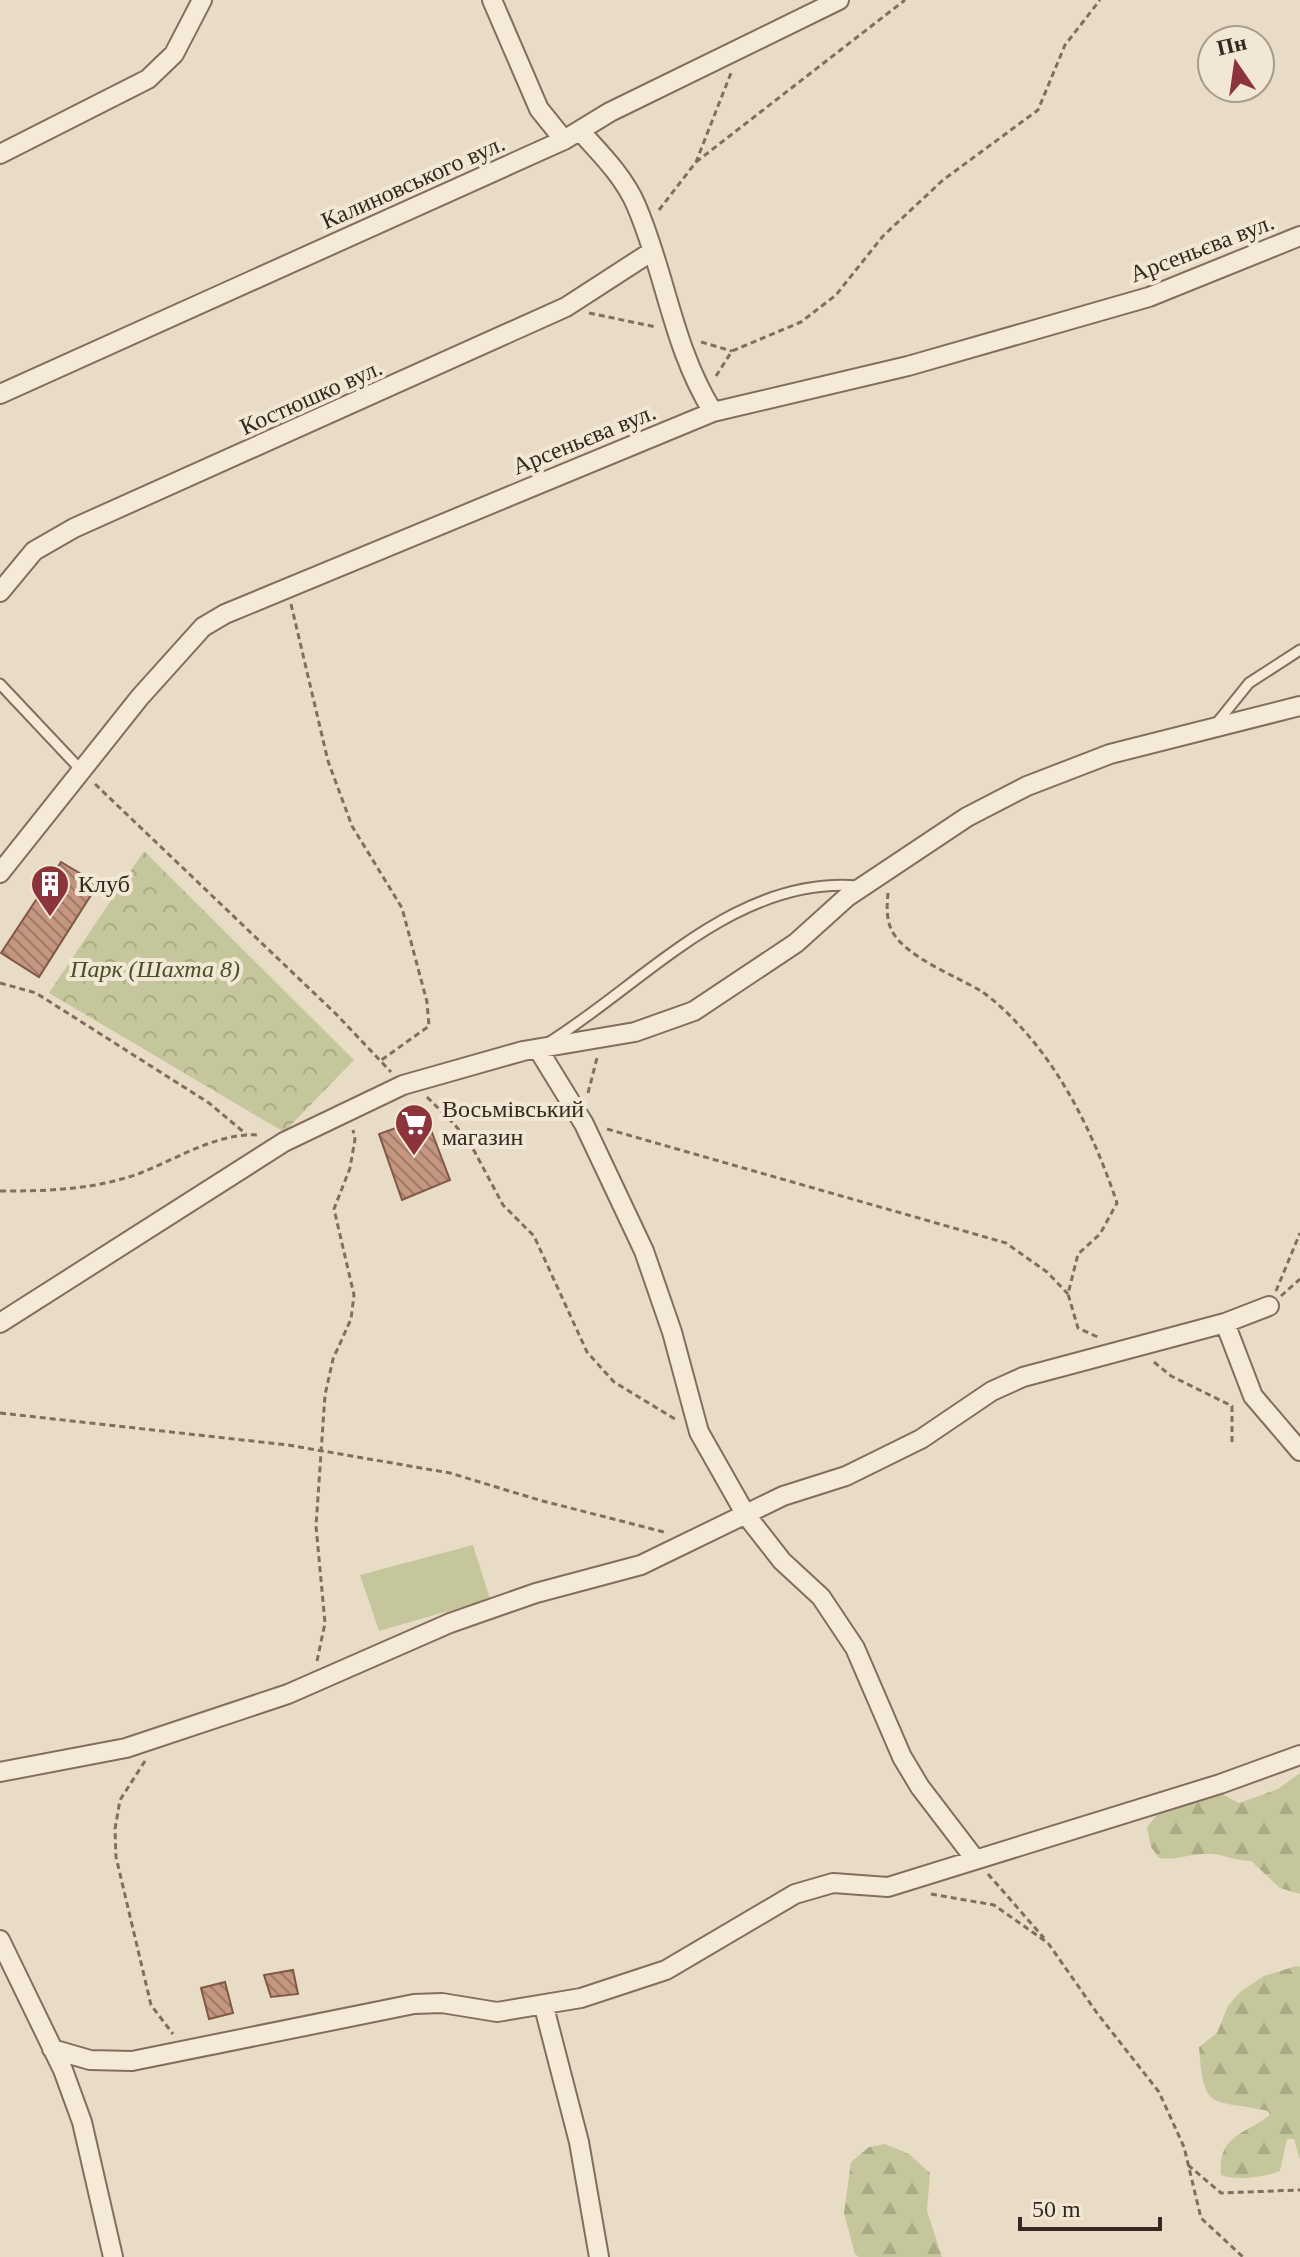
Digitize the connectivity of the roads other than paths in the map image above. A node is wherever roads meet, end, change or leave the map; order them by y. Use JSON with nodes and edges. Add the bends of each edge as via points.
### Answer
{"nodes":[{"id":1,"x":202,"y":0,"type":"edge"},
{"id":2,"x":492,"y":0,"type":"edge"},
{"id":3,"x":839,"y":0,"type":"edge"},
{"id":4,"x":572,"y":136,"type":"junction"},
{"id":5,"x":0,"y":154,"type":"edge"},
{"id":6,"x":1300,"y":236,"type":"edge"},
{"id":7,"x":651,"y":252,"type":"junction"},
{"id":8,"x":0,"y":394,"type":"edge"},
{"id":9,"x":708,"y":404,"type":"junction"},
{"id":10,"x":0,"y":592,"type":"edge"},
{"id":11,"x":1300,"y":650,"type":"edge"},
{"id":12,"x":0,"y":684,"type":"edge"},
{"id":13,"x":1300,"y":706,"type":"edge"},
{"id":14,"x":1214,"y":727,"type":"junction"},
{"id":15,"x":81,"y":770,"type":"junction"},
{"id":16,"x":0,"y":873,"type":"edge"},
{"id":17,"x":864,"y":886,"type":"junction"},
{"id":18,"x":538,"y":1049,"type":"junction"},
{"id":19,"x":1269,"y":1306,"type":"road end"},
{"id":20,"x":0,"y":1323,"type":"edge"},
{"id":21,"x":1225,"y":1323,"type":"junction"},
{"id":22,"x":1300,"y":1451,"type":"edge"},
{"id":23,"x":746,"y":1515,"type":"junction"},
{"id":24,"x":1300,"y":1755,"type":"edge"},
{"id":25,"x":0,"y":1772,"type":"edge"},
{"id":26,"x":975,"y":1859,"type":"junction"},
{"id":27,"x":0,"y":1940,"type":"edge"},
{"id":28,"x":544,"y":2007,"type":"junction"},
{"id":29,"x":52,"y":2049,"type":"junction"},
{"id":30,"x":113,"y":2257,"type":"edge"},
{"id":31,"x":599,"y":2257,"type":"edge"}],
"edges":[{"from":1,"to":5,"type":"street","via":[[174,54],[148,79]]},
{"from":2,"to":4,"type":"street","via":[[539,109]]},
{"from":3,"to":4,"type":"street","name":"Калиновського вул.","via":[[610,112]]},
{"from":4,"to":7,"type":"street","via":[[612,165],[635,203]]},
{"from":4,"to":8,"type":"street","name":"Калиновського вул."},
{"from":6,"to":9,"type":"street","name":"Арсеньєва вул.","via":[[1149,297],[908,366]]},
{"from":7,"to":9,"type":"street","via":[[675,334]]},
{"from":7,"to":10,"type":"street","name":"Костюшко вул.","via":[[566,307],[74,528],[34,551]]},
{"from":9,"to":15,"type":"street","name":"Арсеньєва вул.","via":[[203,627]]},
{"from":11,"to":14,"type":"lane","via":[[1249,683]]},
{"from":12,"to":15,"type":"lane"},
{"from":13,"to":14,"type":"street"},
{"from":14,"to":17,"type":"street","via":[[1110,754],[1027,786],[967,817]]},
{"from":15,"to":16,"type":"street","name":"Арсеньєва вул."},
{"from":17,"to":18,"type":"street","via":[[796,943],[694,1011],[635,1032]]},
{"from":17,"to":18,"type":"lane","via":[[826,883],[794,889],[738,913],[650,967],[598,1011]]},
{"from":18,"to":20,"type":"street","via":[[407,1084],[284,1142]]},
{"from":18,"to":23,"type":"street","via":[[584,1124],[644,1251],[699,1432]]},
{"from":19,"to":21,"type":"street"},
{"from":21,"to":22,"type":"street","via":[[1253,1396]]},
{"from":21,"to":23,"type":"street","via":[[1023,1377],[992,1391],[921,1439]]},
{"from":23,"to":25,"type":"street","via":[[641,1565],[450,1623],[311,1683],[160,1735],[76,1759]]},
{"from":23,"to":26,"type":"street","via":[[782,1561],[821,1597],[855,1648],[902,1757]]},
{"from":24,"to":26,"type":"street"},
{"from":26,"to":28,"type":"street","via":[[888,1887],[833,1883],[795,1894],[666,1970]]},
{"from":27,"to":29,"type":"street"},
{"from":28,"to":29,"type":"street","via":[[497,2012],[414,2004],[190,2050],[109,2061]]},
{"from":28,"to":31,"type":"street","via":[[579,2142]]},
{"from":29,"to":30,"type":"street","via":[[82,2122]]}]}
